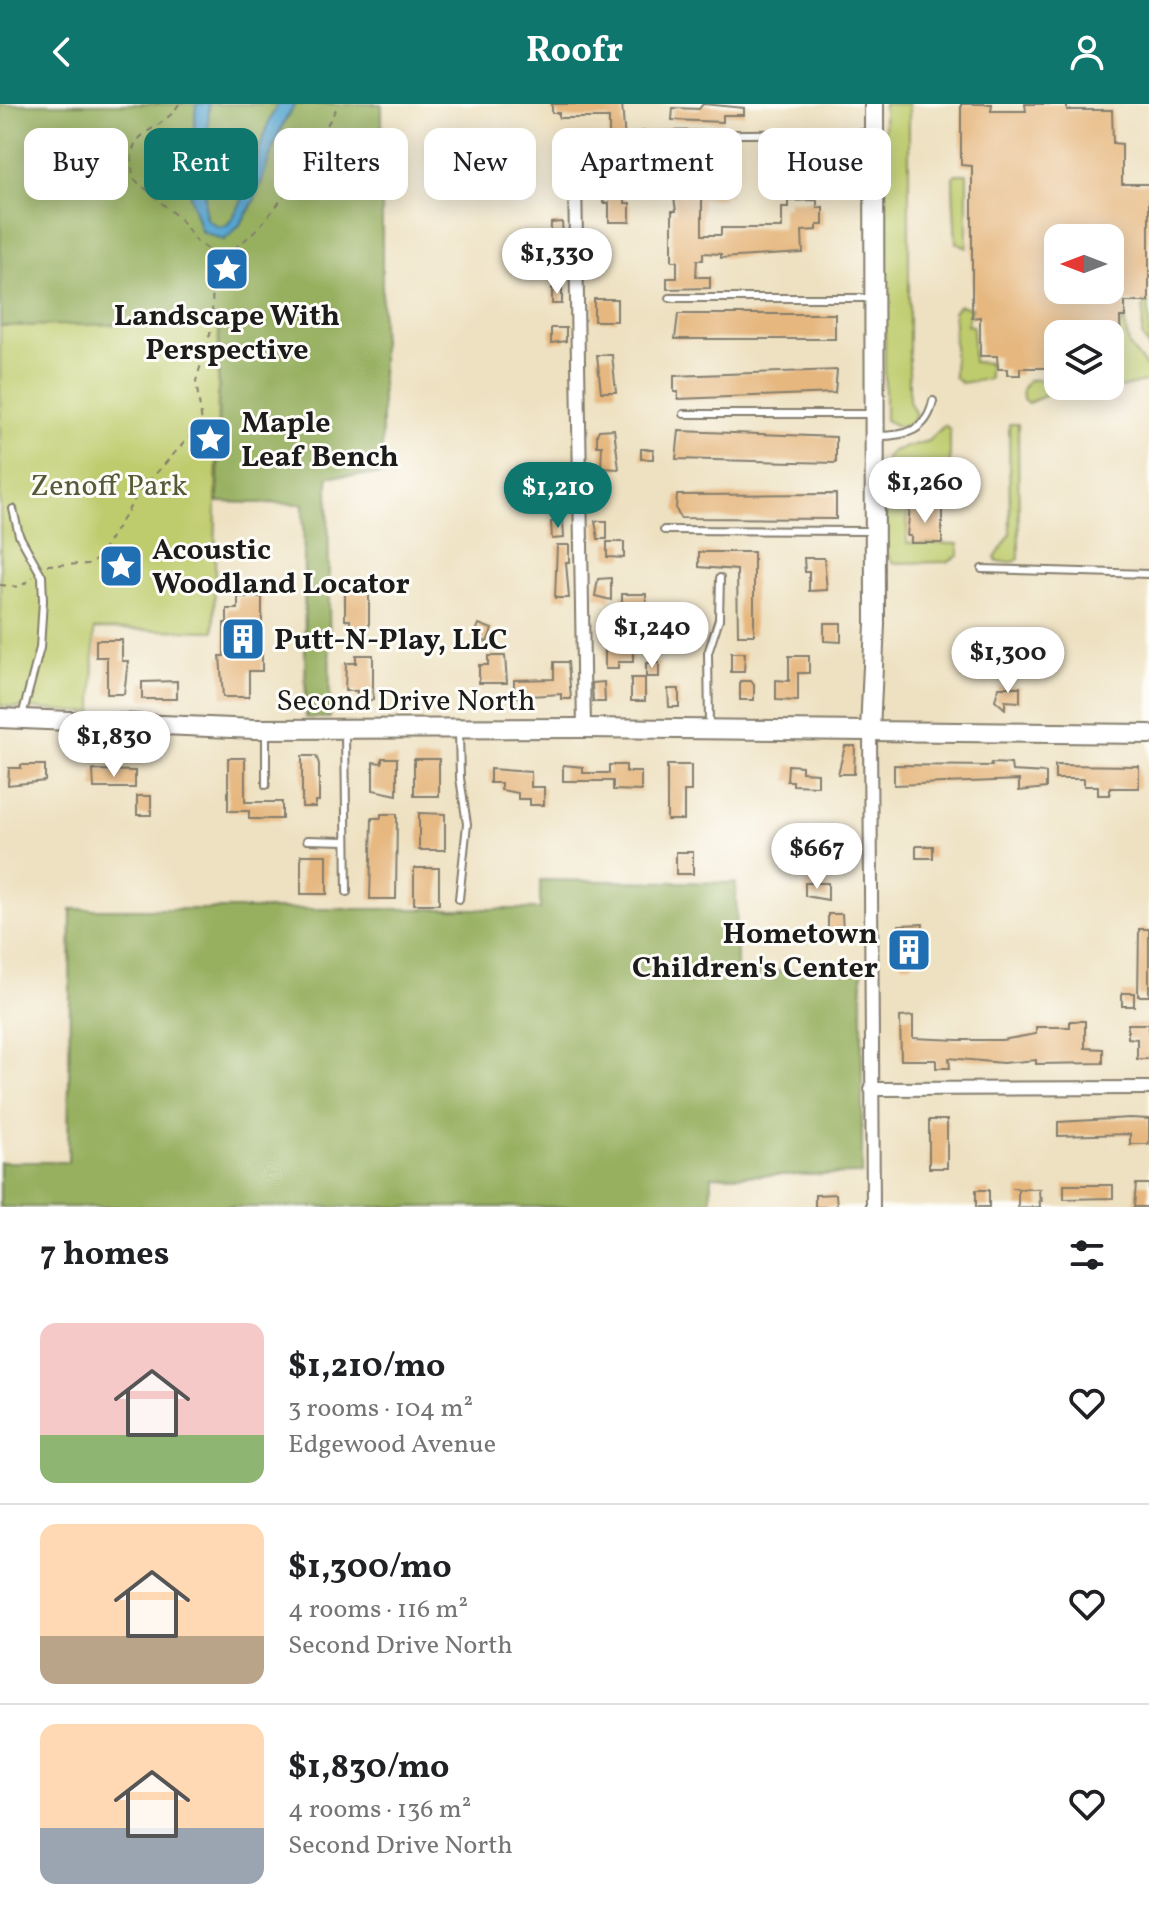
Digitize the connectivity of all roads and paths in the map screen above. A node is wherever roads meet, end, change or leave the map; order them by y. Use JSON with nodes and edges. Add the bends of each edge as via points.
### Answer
{"nodes":[{"id":1,"x":179,"y":104,"type":"edge"},
{"id":2,"x":339,"y":104,"type":"edge"},
{"id":3,"x":874,"y":104,"type":"edge"},
{"id":4,"x":874,"y":128,"type":"edge"},
{"id":5,"x":575,"y":200,"type":"edge"},
{"id":6,"x":874,"y":200,"type":"edge"},
{"id":7,"x":213,"y":255,"type":"junction"},
{"id":8,"x":670,"y":298,"type":"dead end"},
{"id":9,"x":874,"y":298,"type":"junction"},
{"id":10,"x":933,"y":401,"type":"dead end"},
{"id":11,"x":684,"y":414,"type":"dead end"},
{"id":12,"x":874,"y":414,"type":"junction"},
{"id":13,"x":874,"y":436,"type":"junction"},
{"id":14,"x":13,"y":509,"type":"dead end"},
{"id":15,"x":664,"y":530,"type":"dead end"},
{"id":16,"x":874,"y":531,"type":"junction"},
{"id":17,"x":982,"y":569,"type":"dead end"},
{"id":18,"x":40,"y":572,"type":"junction"},
{"id":19,"x":1149,"y":574,"type":"edge"},
{"id":20,"x":720,"y":578,"type":"dead end"},
{"id":21,"x":0,"y":585,"type":"edge"},
{"id":22,"x":0,"y":718,"type":"edge"},
{"id":23,"x":21,"y":720,"type":"junction"},
{"id":24,"x":345,"y":728,"type":"junction"},
{"id":25,"x":459,"y":728,"type":"junction"},
{"id":26,"x":584,"y":728,"type":"junction"},
{"id":27,"x":266,"y":729,"type":"junction"},
{"id":28,"x":709,"y":729,"type":"junction"},
{"id":29,"x":870,"y":730,"type":"junction"},
{"id":30,"x":1149,"y":734,"type":"edge"},
{"id":31,"x":266,"y":785,"type":"dead end"},
{"id":32,"x":307,"y":840,"type":"dead end"},
{"id":33,"x":346,"y":841,"type":"junction"},
{"id":34,"x":347,"y":892,"type":"dead end"},
{"id":35,"x":459,"y":899,"type":"dead end"},
{"id":36,"x":1149,"y":1088,"type":"edge"},
{"id":37,"x":871,"y":1089,"type":"junction"},
{"id":38,"x":1012,"y":1188,"type":"dead end"},
{"id":39,"x":873,"y":1207,"type":"edge"},
{"id":40,"x":1042,"y":1207,"type":"edge"}],
"edges":[{"from":1,"to":7,"type":"path","via":[[136,139],[131,154],[134,179]]},
{"from":2,"to":7,"type":"path","via":[[274,206],[228,252]]},
{"from":3,"to":4,"type":"street"},
{"from":5,"to":26,"type":"street"},
{"from":6,"to":9,"type":"street"},
{"from":7,"to":18,"type":"path","via":[[212,327],[196,381],[202,423],[140,491],[98,558],[90,564],[48,564]]},
{"from":8,"to":9,"type":"lane"},
{"from":9,"to":12,"type":"street"},
{"from":10,"to":13,"type":"lane","via":[[927,421],[915,431]]},
{"from":11,"to":12,"type":"lane"},
{"from":12,"to":13,"type":"street"},
{"from":13,"to":16,"type":"street"},
{"from":14,"to":18,"type":"lane","via":[[19,535]]},
{"from":15,"to":16,"type":"lane"},
{"from":16,"to":29,"type":"street"},
{"from":17,"to":19,"type":"lane"},
{"from":18,"to":21,"type":"path","via":[[20,587]]},
{"from":18,"to":23,"type":"lane","via":[[40,648]]},
{"from":20,"to":28,"type":"lane","via":[[719,619],[708,653]]},
{"from":22,"to":23,"type":"street","name":"Second Drive North"},
{"from":23,"to":27,"type":"street","name":"Second Drive North"},
{"from":24,"to":25,"type":"street","name":"Second Drive North"},
{"from":24,"to":27,"type":"street","name":"Second Drive North"},
{"from":24,"to":33,"type":"lane"},
{"from":25,"to":26,"type":"street","name":"Second Drive North"},
{"from":25,"to":35,"type":"lane","via":[[467,824]]},
{"from":26,"to":28,"type":"street","name":"Second Drive North"},
{"from":27,"to":31,"type":"lane"},
{"from":28,"to":29,"type":"street","name":"Second Drive North"},
{"from":29,"to":30,"type":"street","name":"Second Drive North"},
{"from":29,"to":37,"type":"street"},
{"from":32,"to":33,"type":"lane"},
{"from":33,"to":34,"type":"lane"},
{"from":36,"to":37,"type":"street"},
{"from":37,"to":39,"type":"street"},
{"from":38,"to":40,"type":"path","via":[[1041,1189]]}]}
